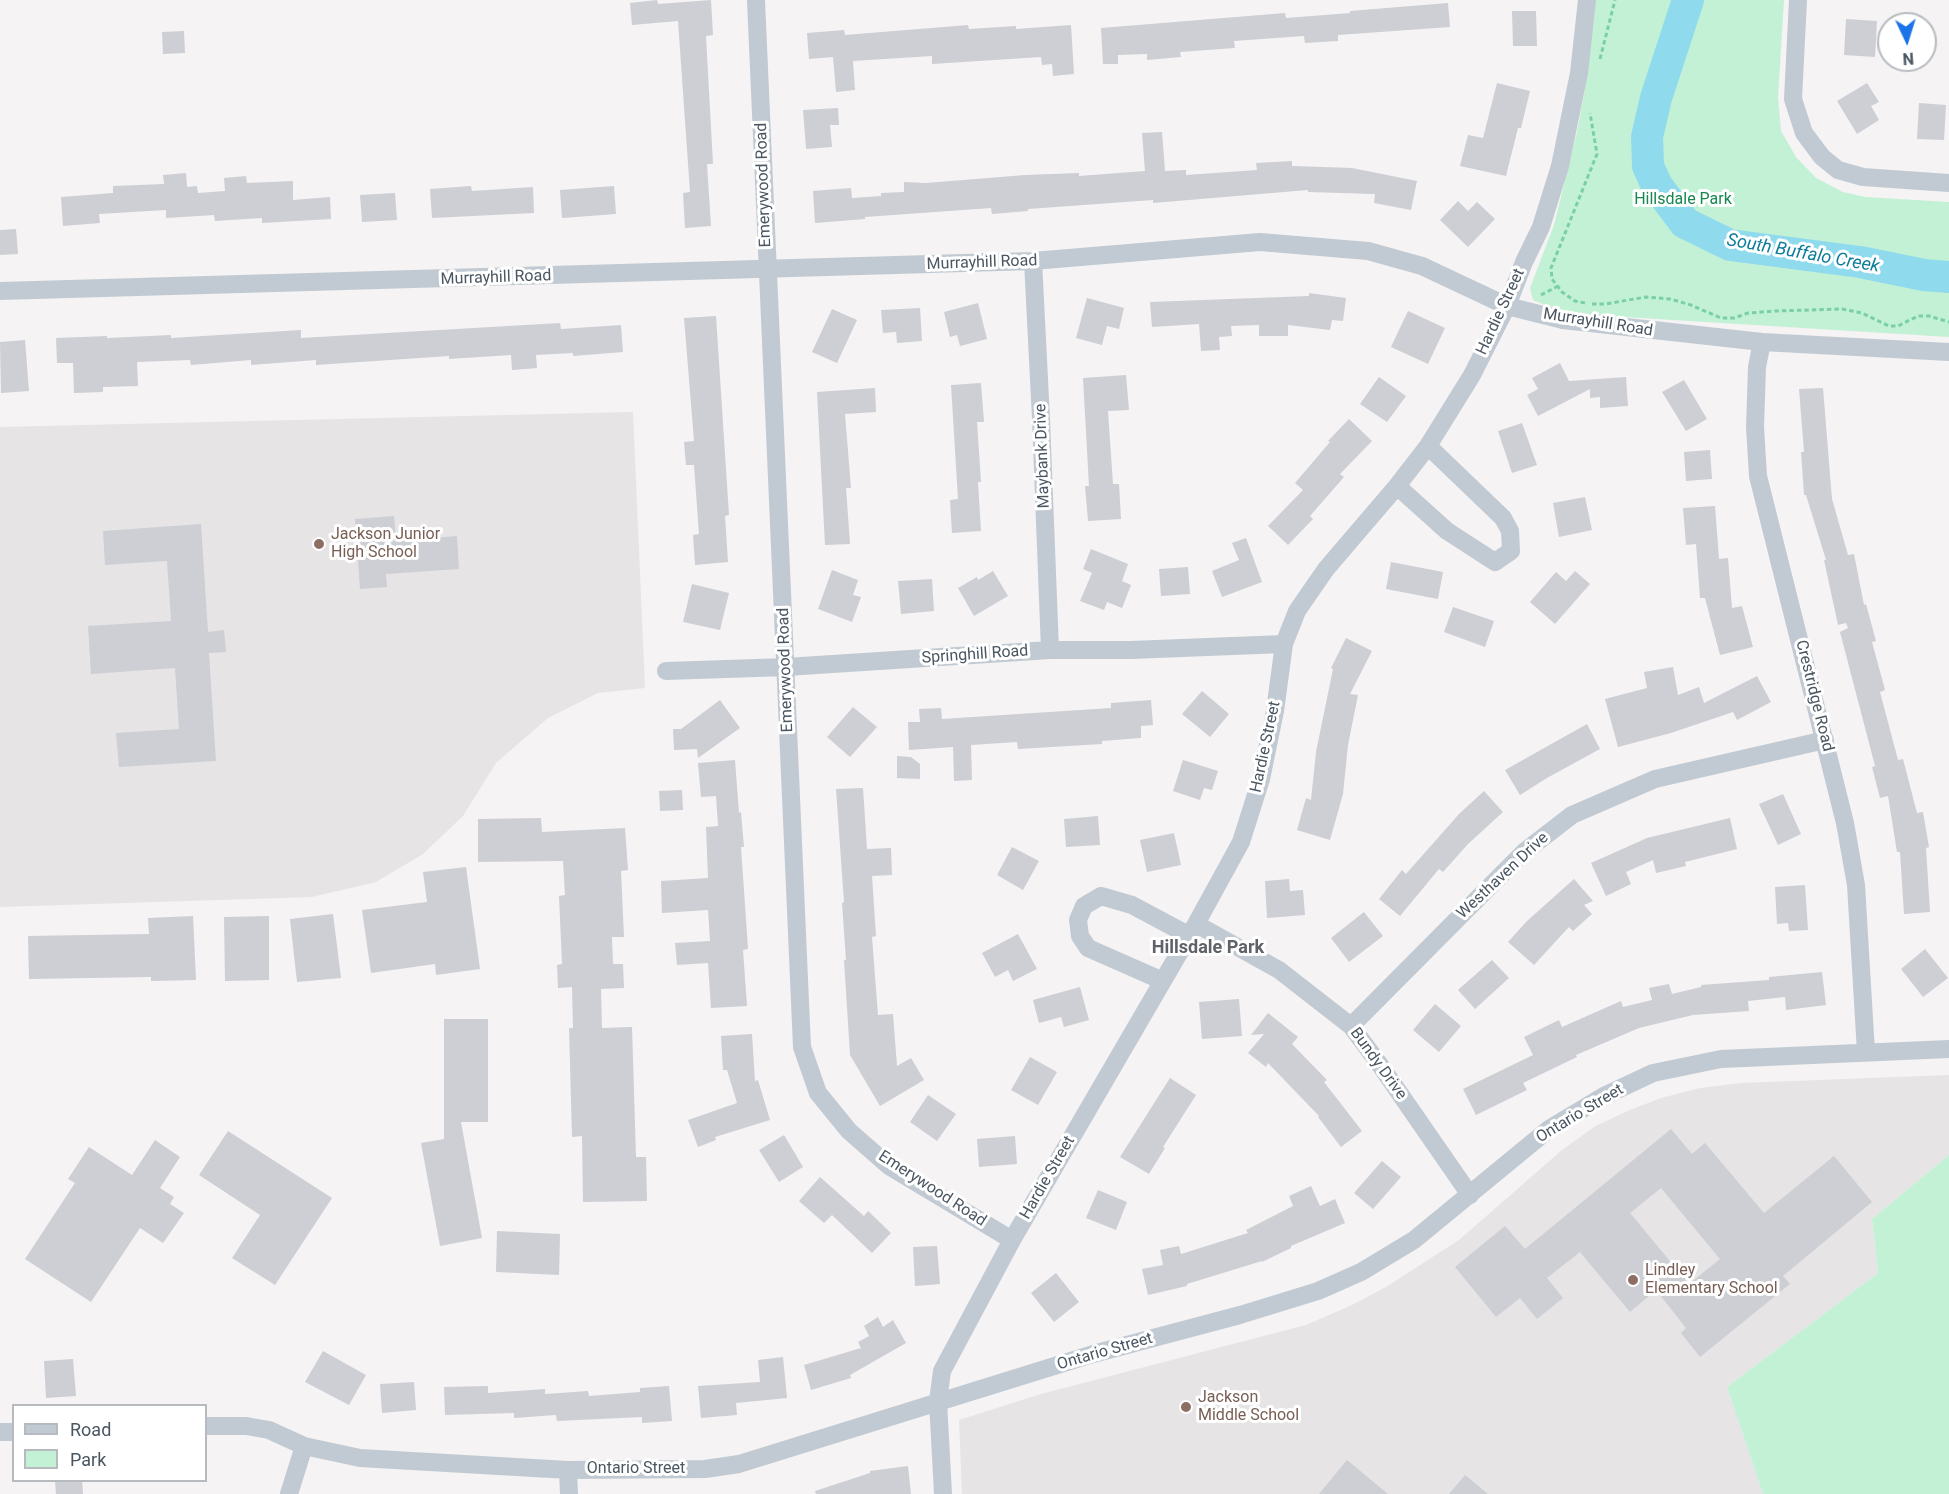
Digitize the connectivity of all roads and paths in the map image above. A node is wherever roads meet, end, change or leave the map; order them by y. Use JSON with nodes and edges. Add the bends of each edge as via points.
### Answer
{"nodes":[{"id":1,"x":756,"y":0,"type":"edge"},
{"id":2,"x":1587,"y":0,"type":"edge"},
{"id":3,"x":1616,"y":0,"type":"edge"},
{"id":4,"x":1798,"y":0,"type":"edge"},
{"id":5,"x":1599,"y":62,"type":"dead end"},
{"id":6,"x":1592,"y":103,"type":"dead end"},
{"id":7,"x":1949,"y":183,"type":"edge"},
{"id":8,"x":1033,"y":261,"type":"junction"},
{"id":9,"x":767,"y":270,"type":"junction"},
{"id":10,"x":0,"y":291,"type":"edge"},
{"id":11,"x":1507,"y":306,"type":"junction"},
{"id":12,"x":1949,"y":322,"type":"edge"},
{"id":13,"x":1762,"y":342,"type":"junction"},
{"id":14,"x":1949,"y":352,"type":"edge"},
{"id":15,"x":1428,"y":446,"type":"junction"},
{"id":16,"x":1397,"y":486,"type":"junction"},
{"id":17,"x":1284,"y":644,"type":"junction"},
{"id":18,"x":1050,"y":650,"type":"junction"},
{"id":19,"x":786,"y":667,"type":"junction"},
{"id":20,"x":666,"y":671,"type":"dead end"},
{"id":21,"x":1825,"y":740,"type":"junction"},
{"id":22,"x":1193,"y":930,"type":"junction"},
{"id":23,"x":1163,"y":981,"type":"junction"},
{"id":24,"x":1351,"y":1026,"type":"junction"},
{"id":25,"x":1949,"y":1049,"type":"edge"},
{"id":26,"x":1866,"y":1052,"type":"junction"},
{"id":27,"x":1470,"y":1195,"type":"junction"},
{"id":28,"x":1012,"y":1240,"type":"junction"},
{"id":29,"x":938,"y":1401,"type":"junction"},
{"id":30,"x":207,"y":1426,"type":"edge"},
{"id":31,"x":304,"y":1446,"type":"junction"},
{"id":32,"x":568,"y":1470,"type":"junction"},
{"id":33,"x":289,"y":1494,"type":"edge"},
{"id":34,"x":569,"y":1494,"type":"edge"},
{"id":35,"x":943,"y":1494,"type":"edge"}],
"edges":[{"from":1,"to":9,"type":"street","name":"Emerywood Road"},
{"from":2,"to":11,"type":"street","name":"Hardie Street","via":[[1580,73],[1560,166],[1541,228]]},
{"from":3,"to":5,"type":"path"},
{"from":4,"to":7,"type":"street","via":[[1793,99],[1804,133],[1822,157],[1838,170],[1863,177]]},
{"from":6,"to":12,"type":"path","via":[[1597,154],[1551,268],[1552,279],[1575,301],[1605,304],[1646,297],[1670,299],[1721,318],[1842,309],[1862,313],[1889,326],[1918,316]]},
{"from":8,"to":9,"type":"street","name":"Murrayhill Road"},
{"from":8,"to":11,"type":"street","name":"Murrayhill Road","via":[[1260,242],[1368,251],[1422,266]]},
{"from":8,"to":18,"type":"street","name":"Maybank Drive"},
{"from":9,"to":10,"type":"street","name":"Murrayhill Road"},
{"from":9,"to":19,"type":"street","name":"Emerywood Road"},
{"from":11,"to":13,"type":"street","name":"Murrayhill Road","via":[[1563,320]]},
{"from":11,"to":15,"type":"street","name":"Hardie Street","via":[[1472,375]]},
{"from":13,"to":14,"type":"street","name":"Murrayhill Road"},
{"from":13,"to":21,"type":"street","name":"Crestridge Road","via":[[1755,415],[1758,476]]},
{"from":15,"to":16,"type":"street","name":"Hardie Street"},
{"from":15,"to":16,"type":"street","via":[[1503,518],[1510,531],[1511,552],[1495,562],[1447,531]]},
{"from":16,"to":17,"type":"street","name":"Hardie Street","via":[[1326,569],[1297,610]]},
{"from":17,"to":18,"type":"street","name":"Springhill Road"},
{"from":17,"to":22,"type":"street","name":"Hardie Street","via":[[1261,779],[1241,842]]},
{"from":18,"to":19,"type":"street","name":"Springhill Road"},
{"from":19,"to":20,"type":"street","name":"Springhill Road"},
{"from":19,"to":28,"type":"street","name":"Emerywood Road","via":[[802,1047],[818,1093],[849,1131],[889,1166]]},
{"from":21,"to":24,"type":"street","name":"Westhaven Drive","via":[[1654,779],[1572,815],[1524,852]]},
{"from":21,"to":26,"type":"street","name":"Crestridge Road","via":[[1856,885]]},
{"from":22,"to":23,"type":"street","name":"Hardie Street"},
{"from":22,"to":23,"type":"street","name":"Bundy Drive","via":[[1101,896],[1084,906],[1078,920],[1080,936],[1088,948]]},
{"from":22,"to":24,"type":"street","name":"Bundy Drive","via":[[1279,970]]},
{"from":23,"to":28,"type":"street","name":"Hardie Street"},
{"from":24,"to":27,"type":"street","name":"Bundy Drive"},
{"from":25,"to":26,"type":"street","name":"Ontario Street"},
{"from":26,"to":27,"type":"street","name":"Ontario Street","via":[[1721,1059],[1653,1072],[1549,1129]]},
{"from":27,"to":29,"type":"street","name":"Ontario Street","via":[[1403,1247],[1318,1292]]},
{"from":28,"to":29,"type":"street","name":"Hardie Street","via":[[942,1371]]},
{"from":29,"to":32,"type":"street","name":"Ontario Street","via":[[739,1464],[705,1469]]},
{"from":29,"to":35,"type":"street","name":"Hardie Street"},
{"from":30,"to":31,"type":"street","name":"Ontario Street","via":[[269,1430]]},
{"from":31,"to":32,"type":"street","name":"Ontario Street","via":[[360,1458]]},
{"from":31,"to":33,"type":"street"},
{"from":32,"to":34,"type":"street"}]}
